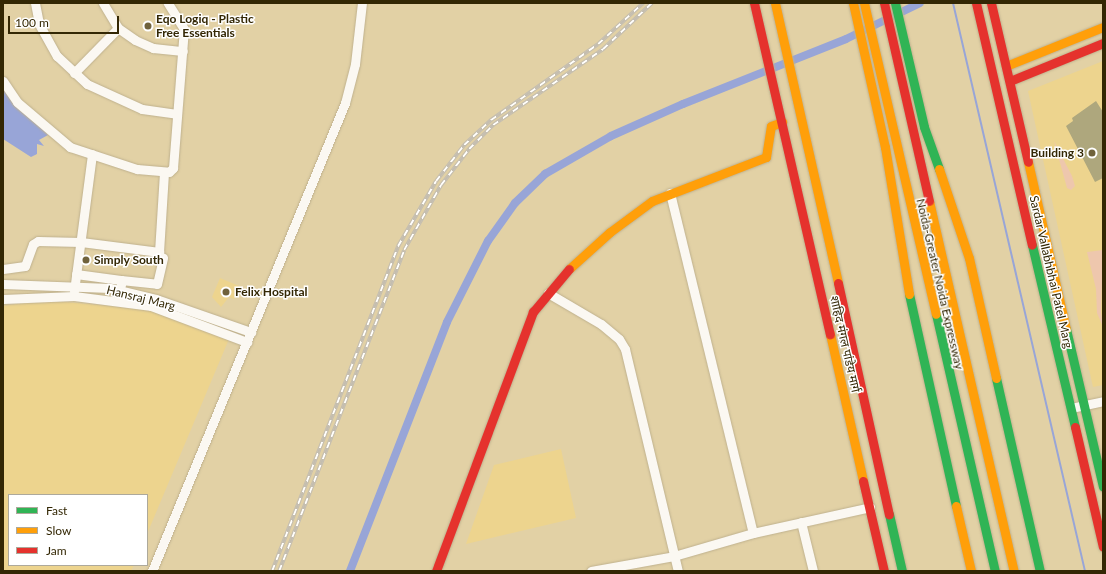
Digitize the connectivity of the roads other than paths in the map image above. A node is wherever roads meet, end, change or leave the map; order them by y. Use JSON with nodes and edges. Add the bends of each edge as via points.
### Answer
{"nodes":[{"id":1,"x":35,"y":3,"type":"edge"},
{"id":2,"x":103,"y":3,"type":"edge"},
{"id":3,"x":168,"y":3,"type":"edge"},
{"id":4,"x":362,"y":3,"type":"edge"},
{"id":5,"x":775,"y":3,"type":"edge"},
{"id":6,"x":853,"y":3,"type":"edge"},
{"id":7,"x":864,"y":3,"type":"edge"},
{"id":8,"x":884,"y":3,"type":"edge"},
{"id":9,"x":896,"y":3,"type":"edge"},
{"id":10,"x":976,"y":3,"type":"edge"},
{"id":11,"x":992,"y":3,"type":"edge"},
{"id":12,"x":755,"y":6,"type":"edge"},
{"id":13,"x":1103,"y":27,"type":"edge"},
{"id":14,"x":118,"y":28,"type":"junction"},
{"id":15,"x":1103,"y":44,"type":"edge"},
{"id":16,"x":183,"y":51,"type":"junction"},
{"id":17,"x":1006,"y":66,"type":"junction"},
{"id":18,"x":74,"y":73,"type":"junction"},
{"id":19,"x":1010,"y":81,"type":"junction"},
{"id":20,"x":3,"y":82,"type":"edge"},
{"id":21,"x":177,"y":114,"type":"junction"},
{"id":22,"x":781,"y":118,"type":"junction"},
{"id":23,"x":92,"y":154,"type":"junction"},
{"id":24,"x":164,"y":173,"type":"junction"},
{"id":25,"x":670,"y":193,"type":"junction"},
{"id":26,"x":825,"y":227,"type":"junction"},
{"id":27,"x":807,"y":229,"type":"junction"},
{"id":28,"x":81,"y":242,"type":"junction"},
{"id":29,"x":162,"y":258,"type":"dead end"},
{"id":30,"x":3,"y":269,"type":"edge"},
{"id":31,"x":76,"y":274,"type":"junction"},
{"id":32,"x":121,"y":280,"type":"junction"},
{"id":33,"x":3,"y":284,"type":"edge"},
{"id":34,"x":74,"y":286,"type":"junction"},
{"id":35,"x":120,"y":290,"type":"junction"},
{"id":36,"x":548,"y":293,"type":"junction"},
{"id":37,"x":74,"y":296,"type":"junction"},
{"id":38,"x":3,"y":298,"type":"edge"},
{"id":39,"x":251,"y":332,"type":"junction"},
{"id":40,"x":247,"y":342,"type":"junction"},
{"id":41,"x":1103,"y":401,"type":"edge"},
{"id":42,"x":1084,"y":405,"type":"junction"},
{"id":43,"x":1070,"y":408,"type":"junction"},
{"id":44,"x":1103,"y":487,"type":"edge"},
{"id":45,"x":870,"y":507,"type":"junction"},
{"id":46,"x":801,"y":522,"type":"junction"},
{"id":47,"x":753,"y":533,"type":"junction"},
{"id":48,"x":1103,"y":547,"type":"edge"},
{"id":49,"x":674,"y":556,"type":"junction"},
{"id":50,"x":610,"y":569,"type":"edge"},
{"id":51,"x":152,"y":571,"type":"edge"},
{"id":52,"x":436,"y":571,"type":"edge"},
{"id":53,"x":591,"y":571,"type":"edge"},
{"id":54,"x":678,"y":571,"type":"edge"},
{"id":55,"x":813,"y":571,"type":"edge"},
{"id":56,"x":884,"y":571,"type":"edge"},
{"id":57,"x":902,"y":571,"type":"edge"},
{"id":58,"x":971,"y":571,"type":"edge"},
{"id":59,"x":995,"y":571,"type":"edge"},
{"id":60,"x":1014,"y":571,"type":"edge"},
{"id":61,"x":1040,"y":571,"type":"edge"}],
"edges":[{"from":1,"to":18,"type":"street","via":[[39,24],[57,56]]},
{"from":2,"to":14,"type":"street"},
{"from":3,"to":16,"type":"street","via":[[184,25]]},
{"from":4,"to":39,"type":"street","via":[[347,97]]},
{"from":5,"to":26,"type":"main road"},
{"from":6,"to":58,"type":"main road","via":[[892,186],[907,286]]},
{"from":7,"to":59,"type":"main road","name":"Noida-Greater Noida Expressway"},
{"from":8,"to":60,"type":"main road","name":"Noida-Greater Noida Expressway"},
{"from":9,"to":61,"type":"main road","via":[[924,127],[969,258]]},
{"from":10,"to":43,"type":"main road","name":"Sardar Vallabhbhai Patel Marg"},
{"from":11,"to":17,"type":"main road","name":"Sardar Vallabhbhai Patel Marg"},
{"from":12,"to":22,"type":"main road","name":"शाहिद मंगल पांडेय मार्ग"},
{"from":13,"to":17,"type":"main road"},
{"from":14,"to":16,"type":"street","via":[[146,45]]},
{"from":14,"to":18,"type":"street"},
{"from":15,"to":19,"type":"main road"},
{"from":16,"to":21,"type":"street"},
{"from":17,"to":19,"type":"main road","name":"Sardar Vallabhbhai Patel Marg"},
{"from":18,"to":21,"type":"street","via":[[94,88],[123,102],[142,109]]},
{"from":19,"to":42,"type":"main road","name":"Sardar Vallabhbhai Patel Marg"},
{"from":20,"to":23,"type":"street","via":[[17,102],[40,123],[70,147]]},
{"from":21,"to":24,"type":"street","via":[[173,168]]},
{"from":22,"to":25,"type":"main road","via":[[770,126],[766,157]]},
{"from":22,"to":27,"type":"main road","name":"शाहिद मंगल पांडेय मार्ग"},
{"from":23,"to":24,"type":"street","via":[[137,169]]},
{"from":23,"to":28,"type":"street"},
{"from":24,"to":28,"type":"street","via":[[159,252]]},
{"from":25,"to":36,"type":"main road","via":[[652,201],[610,232],[562,276]]},
{"from":25,"to":47,"type":"street"},
{"from":26,"to":27,"type":"main road"},
{"from":26,"to":57,"type":"main road"},
{"from":27,"to":45,"type":"main road","name":"शाहिद मंगल पांडेय मार्ग"},
{"from":28,"to":30,"type":"street","via":[[35,242],[25,266]]},
{"from":28,"to":31,"type":"street"},
{"from":29,"to":32,"type":"street","via":[[157,284]]},
{"from":31,"to":32,"type":"street"},
{"from":31,"to":34,"type":"street"},
{"from":32,"to":35,"type":"street"},
{"from":33,"to":34,"type":"street","name":"Hansraj Marg"},
{"from":34,"to":35,"type":"street","name":"Hansraj Marg"},
{"from":34,"to":37,"type":"street"},
{"from":35,"to":39,"type":"street","name":"Hansraj Marg","via":[[156,299]]},
{"from":36,"to":49,"type":"street","via":[[601,324],[619,339],[625,349]]},
{"from":36,"to":52,"type":"main road","via":[[533,312]]},
{"from":37,"to":38,"type":"street","name":"Hansraj Marg"},
{"from":37,"to":40,"type":"street","name":"Hansraj Marg","via":[[151,306]]},
{"from":39,"to":40,"type":"street"},
{"from":40,"to":51,"type":"street"},
{"from":41,"to":42,"type":"street"},
{"from":42,"to":43,"type":"street"},
{"from":42,"to":44,"type":"main road","name":"Sardar Vallabhbhai Patel Marg"},
{"from":43,"to":48,"type":"main road","name":"Sardar Vallabhbhai Patel Marg"},
{"from":45,"to":46,"type":"street"},
{"from":45,"to":56,"type":"main road","name":"शाहिद मंगल पांडेय मार्ग"},
{"from":46,"to":47,"type":"street"},
{"from":46,"to":55,"type":"street"},
{"from":47,"to":49,"type":"street"},
{"from":49,"to":50,"type":"street"},
{"from":49,"to":54,"type":"street"},
{"from":50,"to":53,"type":"street"}]}
